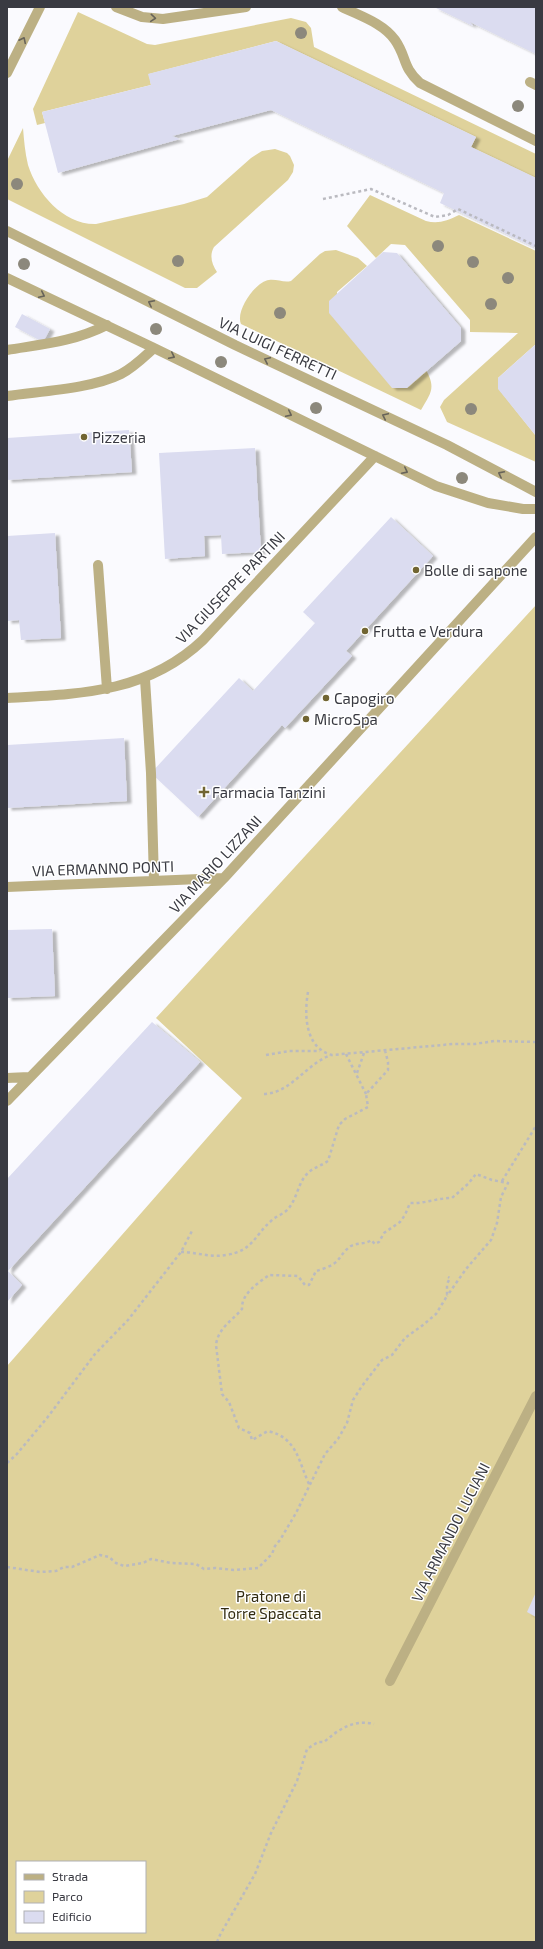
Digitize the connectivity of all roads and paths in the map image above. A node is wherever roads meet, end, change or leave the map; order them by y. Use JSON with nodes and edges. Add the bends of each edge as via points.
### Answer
{"nodes":[{"id":1,"x":40,"y":7,"type":"edge"},
{"id":2,"x":116,"y":7,"type":"edge"},
{"id":3,"x":246,"y":7,"type":"edge"},
{"id":4,"x":342,"y":7,"type":"edge"},
{"id":5,"x":7,"y":73,"type":"edge"},
{"id":6,"x":536,"y":141,"type":"edge"},
{"id":7,"x":323,"y":199,"type":"dead end"},
{"id":8,"x":7,"y":231,"type":"edge"},
{"id":9,"x":536,"y":246,"type":"edge"},
{"id":10,"x":7,"y":278,"type":"edge"},
{"id":11,"x":107,"y":325,"type":"junction"},
{"id":12,"x":154,"y":348,"type":"junction"},
{"id":13,"x":7,"y":350,"type":"edge"},
{"id":14,"x":7,"y":396,"type":"edge"},
{"id":15,"x":375,"y":456,"type":"junction"},
{"id":16,"x":536,"y":492,"type":"edge"},
{"id":17,"x":536,"y":509,"type":"edge"},
{"id":18,"x":536,"y":537,"type":"edge"},
{"id":19,"x":98,"y":565,"type":"dead end"},
{"id":20,"x":145,"y":679,"type":"junction"},
{"id":21,"x":107,"y":689,"type":"junction"},
{"id":22,"x":7,"y":698,"type":"edge"},
{"id":23,"x":224,"y":878,"type":"junction"},
{"id":24,"x":154,"y":881,"type":"junction"},
{"id":25,"x":7,"y":887,"type":"edge"},
{"id":26,"x":308,"y":992,"type":"dead end"},
{"id":27,"x":536,"y":1042,"type":"edge"},
{"id":28,"x":384,"y":1050,"type":"junction"},
{"id":29,"x":321,"y":1051,"type":"junction"},
{"id":30,"x":364,"y":1053,"type":"junction"},
{"id":31,"x":346,"y":1054,"type":"junction"},
{"id":32,"x":266,"y":1055,"type":"dead end"},
{"id":33,"x":332,"y":1055,"type":"junction"},
{"id":34,"x":357,"y":1074,"type":"junction"},
{"id":35,"x":29,"y":1077,"type":"junction"},
{"id":36,"x":7,"y":1078,"type":"edge"},
{"id":37,"x":264,"y":1094,"type":"dead end"},
{"id":38,"x":366,"y":1094,"type":"junction"},
{"id":39,"x":7,"y":1101,"type":"edge"},
{"id":40,"x":536,"y":1126,"type":"edge"},
{"id":41,"x":502,"y":1181,"type":"junction"},
{"id":42,"x":193,"y":1229,"type":"dead end"},
{"id":43,"x":180,"y":1252,"type":"junction"},
{"id":44,"x":448,"y":1276,"type":"dead end"},
{"id":45,"x":447,"y":1296,"type":"junction"},
{"id":46,"x":536,"y":1396,"type":"edge"},
{"id":47,"x":7,"y":1463,"type":"edge"},
{"id":48,"x":309,"y":1484,"type":"junction"},
{"id":49,"x":7,"y":1567,"type":"edge"},
{"id":50,"x":390,"y":1681,"type":"dead end"},
{"id":51,"x":374,"y":1724,"type":"dead end"},
{"id":52,"x":218,"y":1942,"type":"edge"}],
"edges":[{"from":5,"to":1,"type":"street","one_way":true},
{"from":2,"to":3,"type":"street","one_way":true,"via":[[142,17],[163,19]]},
{"from":4,"to":6,"type":"street","via":[[378,24],[389,33],[399,48],[408,72],[420,83]]},
{"from":7,"to":9,"type":"path","via":[[372,189],[435,217],[448,215],[458,209]]},
{"from":16,"to":8,"type":"street","name":"VIA LUIGI FERRETTI","one_way":true,"via":[[447,445],[235,345]]},
{"from":10,"to":11,"type":"street","one_way":true},
{"from":11,"to":12,"type":"street"},
{"from":11,"to":13,"type":"street","via":[[73,339]]},
{"from":12,"to":14,"type":"street","via":[[135,365],[110,378],[85,385]]},
{"from":12,"to":15,"type":"street","one_way":true},
{"from":15,"to":17,"type":"street","one_way":true,"via":[[460,496],[502,506]]},
{"from":15,"to":20,"type":"street","name":"VIA GIUSEPPE PARTINI","via":[[203,640],[173,664]]},
{"from":18,"to":23,"type":"street","name":"VIA MARIO LIZZANI"},
{"from":19,"to":21,"type":"street"},
{"from":20,"to":21,"type":"street","name":"VIA GIUSEPPE PARTINI"},
{"from":20,"to":24,"type":"street"},
{"from":21,"to":22,"type":"street","name":"VIA GIUSEPPE PARTINI","via":[[74,694]]},
{"from":23,"to":24,"type":"street","name":"VIA ERMANNO PONTI"},
{"from":23,"to":35,"type":"street","name":"VIA MARIO LIZZANI"},
{"from":24,"to":25,"type":"street","name":"VIA ERMANNO PONTI"},
{"from":26,"to":29,"type":"path","via":[[306,1003],[309,1034],[314,1045]]},
{"from":27,"to":28,"type":"path","via":[[494,1041]]},
{"from":28,"to":30,"type":"path"},
{"from":28,"to":38,"type":"path","via":[[388,1070]]},
{"from":29,"to":32,"type":"path","via":[[289,1051]]},
{"from":29,"to":33,"type":"path"},
{"from":30,"to":31,"type":"path"},
{"from":30,"to":34,"type":"path"},
{"from":31,"to":33,"type":"path"},
{"from":31,"to":34,"type":"path"},
{"from":33,"to":37,"type":"path","via":[[315,1062],[299,1078],[278,1091]]},
{"from":34,"to":38,"type":"path"},
{"from":35,"to":36,"type":"street"},
{"from":35,"to":39,"type":"street","name":"VIA MARIO LIZZANI"},
{"from":38,"to":43,"type":"path","via":[[368,1107],[339,1125],[328,1161],[303,1178],[288,1209],[271,1220],[254,1242],[243,1250],[215,1257]]},
{"from":40,"to":41,"type":"path"},
{"from":41,"to":45,"type":"path","via":[[508,1183],[501,1198],[491,1240]]},
{"from":41,"to":48,"type":"path","via":[[476,1174],[452,1198],[439,1198],[421,1204],[410,1203],[405,1215],[394,1228],[384,1233],[379,1242],[375,1244],[371,1240],[349,1247],[338,1261],[316,1271],[308,1285],[298,1276],[269,1275],[246,1294],[242,1309],[221,1330],[216,1345],[220,1384],[222,1394],[229,1402],[239,1428],[250,1433],[252,1440],[268,1431],[284,1438],[297,1451]]},
{"from":42,"to":43,"type":"path"},
{"from":43,"to":47,"type":"path","via":[[128,1320],[94,1354],[47,1418]]},
{"from":44,"to":45,"type":"path","via":[[450,1278]]},
{"from":45,"to":48,"type":"path","via":[[436,1314],[405,1338],[392,1355],[382,1360],[362,1386],[353,1400],[347,1423],[325,1454]]},
{"from":46,"to":50,"type":"street","name":"VIA ARMANDO LUCIANI"},
{"from":48,"to":49,"type":"path","via":[[296,1513],[272,1554],[258,1568],[204,1569],[196,1564],[152,1559],[124,1566],[109,1557],[100,1556],[56,1571],[40,1572]]},
{"from":51,"to":52,"type":"path","via":[[366,1722],[347,1726],[339,1729],[324,1742],[318,1742],[307,1749],[297,1780],[255,1874]]}]}
